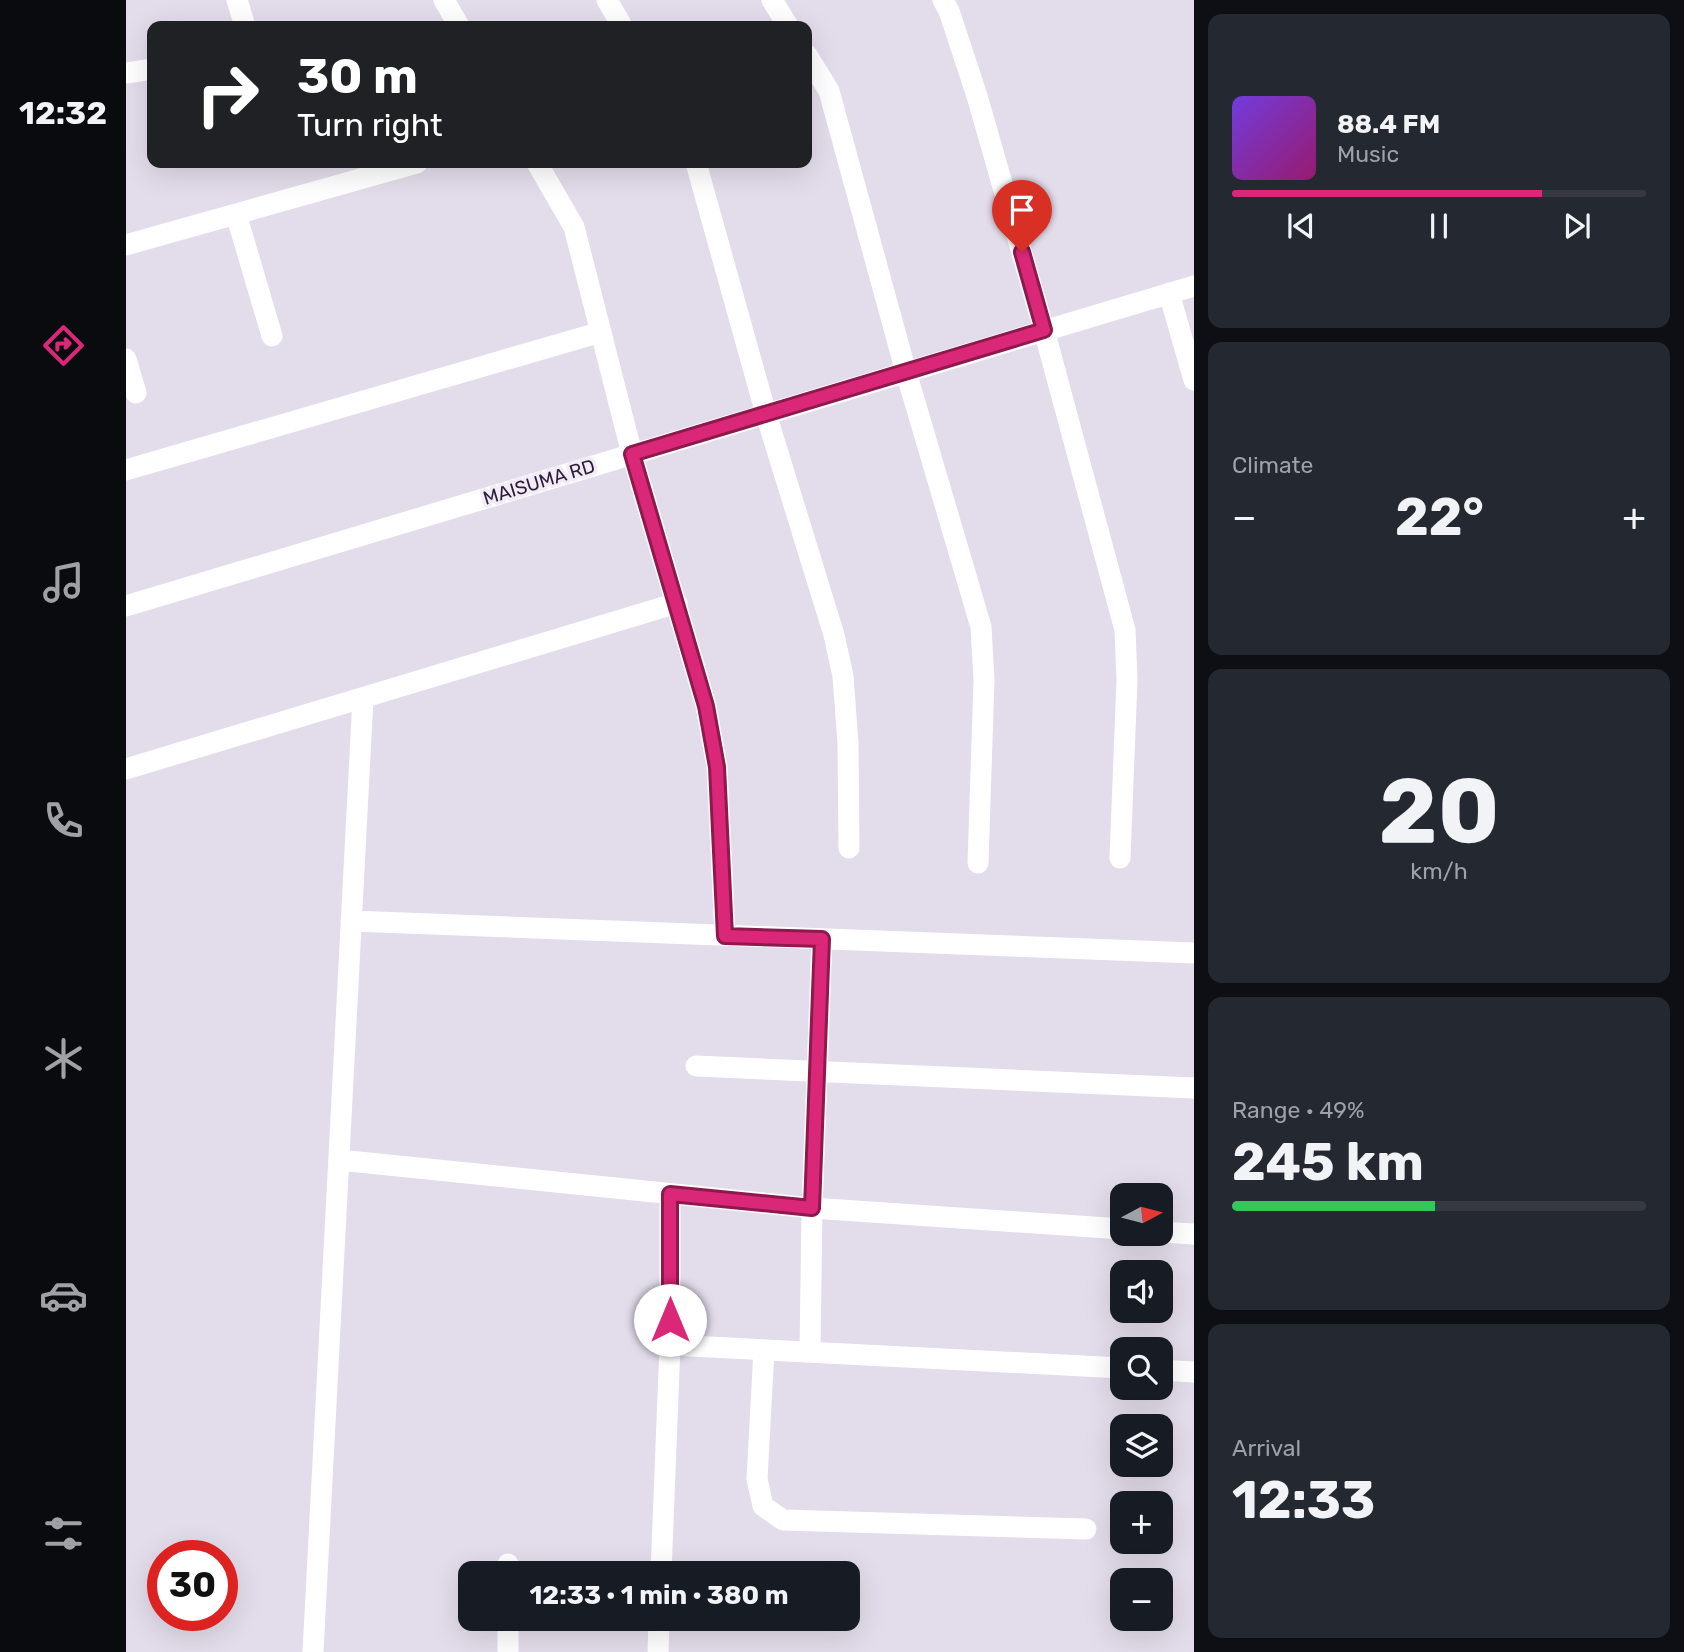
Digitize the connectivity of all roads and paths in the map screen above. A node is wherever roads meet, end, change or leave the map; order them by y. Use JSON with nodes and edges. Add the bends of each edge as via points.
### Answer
{"nodes":[{"id":1,"x":237,"y":0,"type":"edge"},
{"id":2,"x":444,"y":0,"type":"edge"},
{"id":3,"x":607,"y":0,"type":"edge"},
{"id":4,"x":772,"y":0,"type":"edge"},
{"id":5,"x":943,"y":0,"type":"edge"},
{"id":6,"x":243,"y":21,"type":"edge"},
{"id":7,"x":452,"y":21,"type":"edge"},
{"id":8,"x":619,"y":21,"type":"edge"},
{"id":9,"x":785,"y":21,"type":"edge"},
{"id":10,"x":812,"y":63,"type":"edge"},
{"id":11,"x":147,"y":70,"type":"edge"},
{"id":12,"x":126,"y":73,"type":"edge"},
{"id":13,"x":399,"y":168,"type":"edge"},
{"id":14,"x":540,"y":168,"type":"edge"},
{"id":15,"x":697,"y":168,"type":"edge"},
{"id":16,"x":236,"y":214,"type":"junction"},
{"id":17,"x":126,"y":245,"type":"edge"},
{"id":18,"x":1194,"y":285,"type":"edge"},
{"id":19,"x":1169,"y":293,"type":"junction"},
{"id":20,"x":1044,"y":330,"type":"junction"},
{"id":21,"x":601,"y":332,"type":"junction"},
{"id":22,"x":272,"y":336,"type":"dead end"},
{"id":23,"x":126,"y":359,"type":"edge"},
{"id":24,"x":906,"y":372,"type":"junction"},
{"id":25,"x":1194,"y":380,"type":"edge"},
{"id":26,"x":136,"y":393,"type":"dead end"},
{"id":27,"x":766,"y":414,"type":"junction"},
{"id":28,"x":632,"y":454,"type":"junction"},
{"id":29,"x":126,"y":470,"type":"edge"},
{"id":30,"x":677,"y":603,"type":"junction"},
{"id":31,"x":126,"y":606,"type":"edge"},
{"id":32,"x":363,"y":698,"type":"junction"},
{"id":33,"x":126,"y":769,"type":"edge"},
{"id":34,"x":849,"y":848,"type":"dead end"},
{"id":35,"x":1120,"y":858,"type":"dead end"},
{"id":36,"x":978,"y":863,"type":"dead end"},
{"id":37,"x":351,"y":921,"type":"junction"},
{"id":38,"x":725,"y":936,"type":"junction"},
{"id":39,"x":822,"y":939,"type":"junction"},
{"id":40,"x":1194,"y":953,"type":"edge"},
{"id":41,"x":696,"y":1066,"type":"dead end"},
{"id":42,"x":817,"y":1071,"type":"junction"},
{"id":43,"x":1194,"y":1088,"type":"edge"},
{"id":44,"x":339,"y":1160,"type":"junction"},
{"id":45,"x":670,"y":1194,"type":"junction"},
{"id":46,"x":812,"y":1208,"type":"junction"},
{"id":47,"x":1110,"y":1228,"type":"edge"},
{"id":48,"x":1173,"y":1233,"type":"edge"},
{"id":49,"x":1194,"y":1234,"type":"edge"},
{"id":50,"x":670,"y":1345,"type":"junction"},
{"id":51,"x":764,"y":1350,"type":"junction"},
{"id":52,"x":810,"y":1352,"type":"junction"},
{"id":53,"x":1110,"y":1367,"type":"edge"},
{"id":54,"x":1173,"y":1371,"type":"edge"},
{"id":55,"x":1194,"y":1372,"type":"edge"},
{"id":56,"x":1086,"y":1529,"type":"dead end"},
{"id":57,"x":661,"y":1561,"type":"edge"},
{"id":58,"x":508,"y":1631,"type":"edge"},
{"id":59,"x":659,"y":1631,"type":"edge"},
{"id":60,"x":313,"y":1652,"type":"edge"},
{"id":61,"x":508,"y":1652,"type":"edge"},
{"id":62,"x":658,"y":1652,"type":"edge"}],
"edges":[{"from":1,"to":6,"type":"street"},
{"from":2,"to":7,"type":"street"},
{"from":3,"to":8,"type":"street"},
{"from":4,"to":9,"type":"street"},
{"from":5,"to":20,"type":"street","via":[[977,96]]},
{"from":10,"to":24,"type":"street","via":[[829,91]]},
{"from":11,"to":12,"type":"street"},
{"from":13,"to":16,"type":"street"},
{"from":14,"to":21,"type":"street","via":[[574,227]]},
{"from":15,"to":27,"type":"street"},
{"from":16,"to":17,"type":"street"},
{"from":16,"to":22,"type":"street"},
{"from":18,"to":19,"type":"street","name":"MAISUMA RD"},
{"from":19,"to":20,"type":"street","name":"MAISUMA RD"},
{"from":19,"to":25,"type":"street"},
{"from":20,"to":24,"type":"street","name":"MAISUMA RD"},
{"from":20,"to":35,"type":"street","via":[[1125,630]]},
{"from":21,"to":28,"type":"street"},
{"from":21,"to":29,"type":"street"},
{"from":23,"to":26,"type":"street"},
{"from":24,"to":27,"type":"street","name":"MAISUMA RD"},
{"from":24,"to":36,"type":"street","via":[[981,627],[984,680]]},
{"from":27,"to":28,"type":"street","name":"MAISUMA RD"},
{"from":27,"to":34,"type":"street","via":[[843,676]]},
{"from":28,"to":30,"type":"street"},
{"from":28,"to":31,"type":"street","name":"MAISUMA RD"},
{"from":30,"to":32,"type":"street"},
{"from":30,"to":38,"type":"street","via":[[706,706],[717,767]]},
{"from":32,"to":33,"type":"street"},
{"from":32,"to":37,"type":"street"},
{"from":37,"to":38,"type":"street"},
{"from":37,"to":44,"type":"street"},
{"from":38,"to":39,"type":"street"},
{"from":39,"to":40,"type":"street"},
{"from":39,"to":42,"type":"street"},
{"from":41,"to":42,"type":"street"},
{"from":42,"to":43,"type":"street"},
{"from":42,"to":46,"type":"street"},
{"from":44,"to":45,"type":"street"},
{"from":44,"to":60,"type":"street"},
{"from":45,"to":46,"type":"street"},
{"from":45,"to":50,"type":"street"},
{"from":46,"to":47,"type":"street"},
{"from":46,"to":52,"type":"street"},
{"from":48,"to":49,"type":"street"},
{"from":50,"to":51,"type":"street"},
{"from":50,"to":57,"type":"street"},
{"from":51,"to":52,"type":"street"},
{"from":51,"to":56,"type":"street","via":[[757,1479],[763,1506],[783,1520]]},
{"from":52,"to":53,"type":"street"},
{"from":54,"to":55,"type":"street"},
{"from":58,"to":61,"type":"street"},
{"from":59,"to":62,"type":"street"}]}
